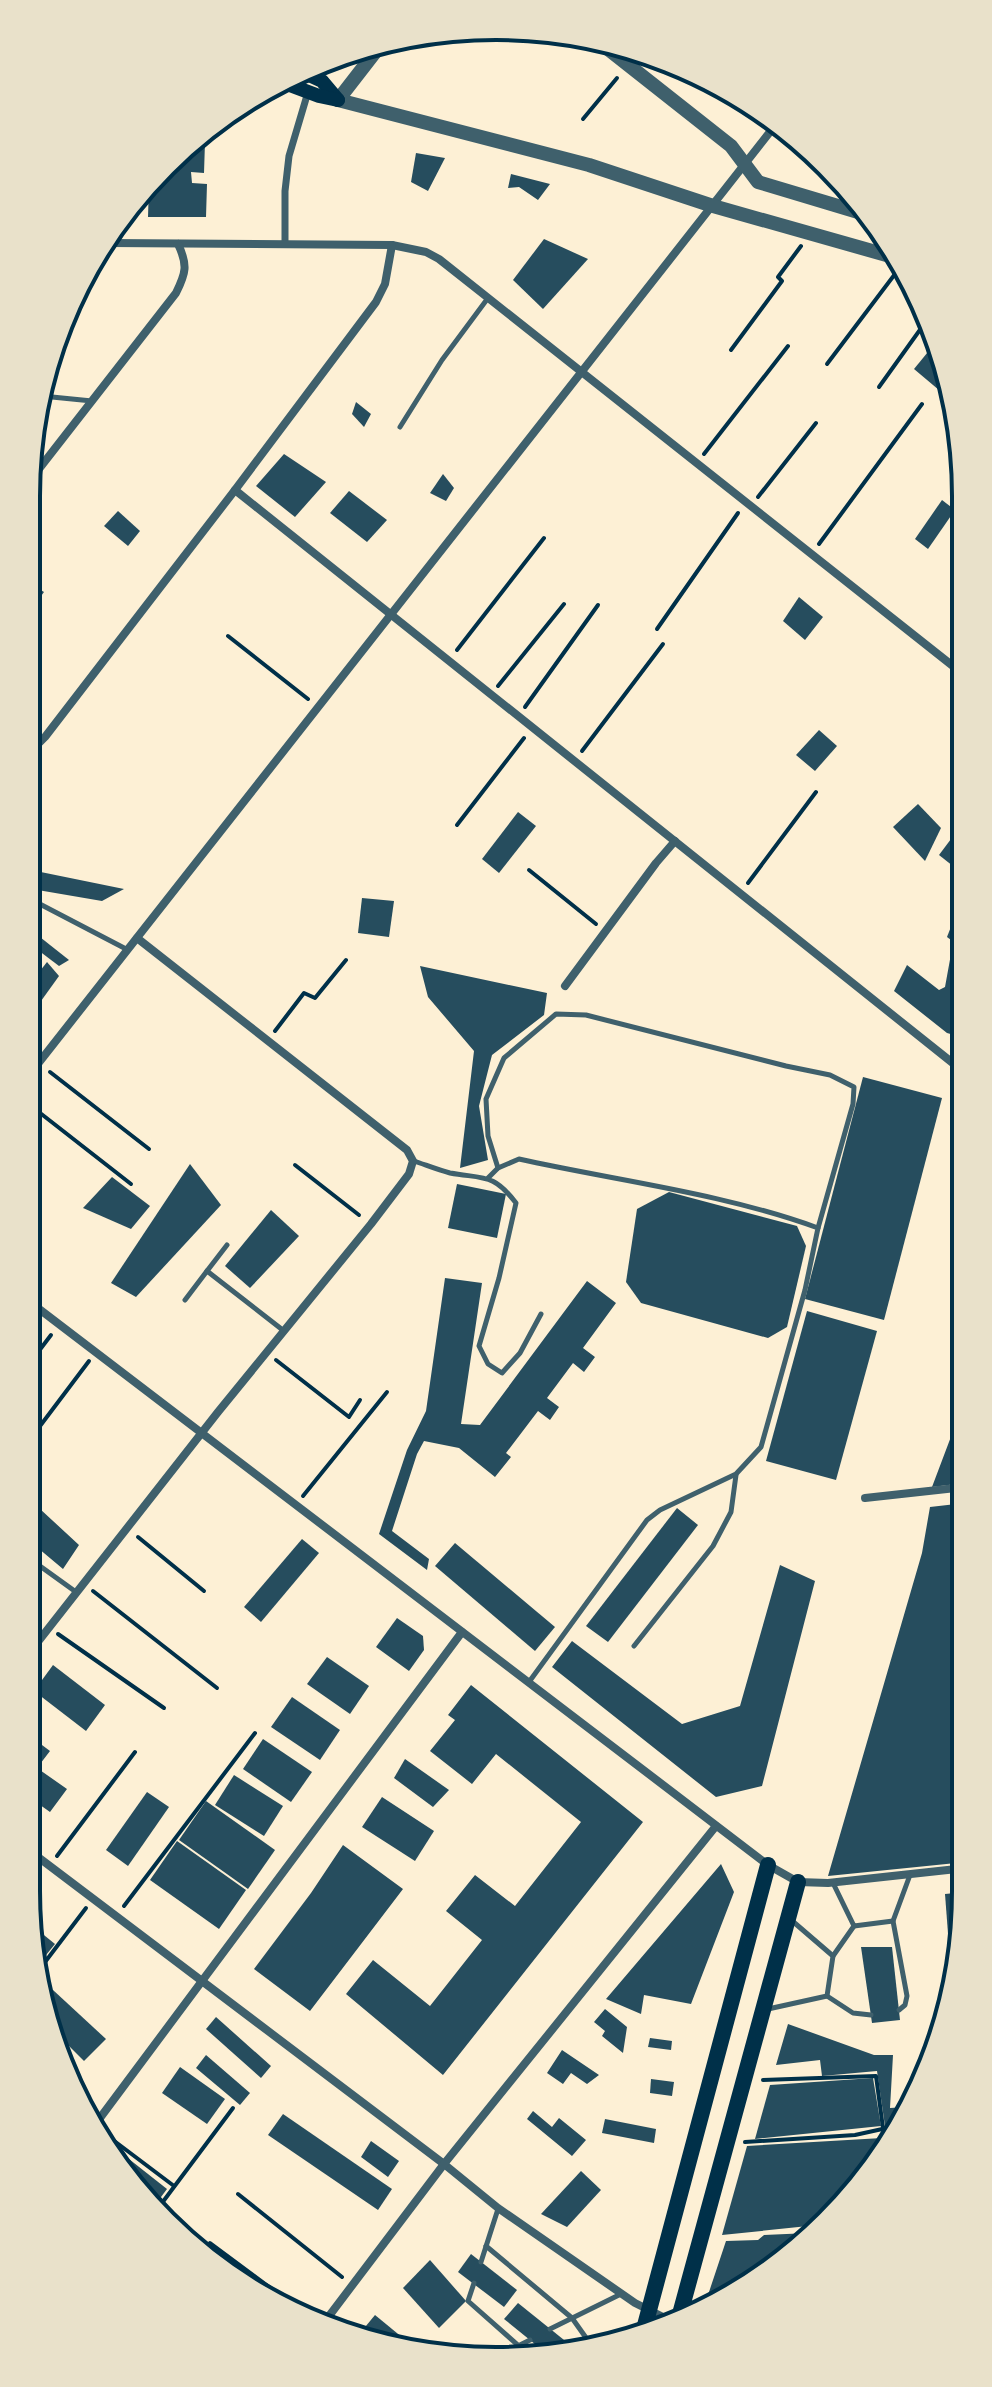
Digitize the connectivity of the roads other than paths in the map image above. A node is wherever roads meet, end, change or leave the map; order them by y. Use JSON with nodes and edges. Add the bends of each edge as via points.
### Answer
{"nodes":[{"id":1,"x":616,"y":57,"type":"edge"},
{"id":2,"x":371,"y":58,"type":"edge"},
{"id":3,"x":315,"y":78,"type":"edge"},
{"id":4,"x":294,"y":87,"type":"edge"},
{"id":5,"x":308,"y":92,"type":"junction"},
{"id":6,"x":338,"y":100,"type":"junction"},
{"id":7,"x":770,"y":131,"type":"edge"},
{"id":8,"x":744,"y":165,"type":"junction"},
{"id":9,"x":713,"y":206,"type":"junction"},
{"id":10,"x":851,"y":210,"type":"edge"},
{"id":11,"x":117,"y":243,"type":"edge"},
{"id":12,"x":178,"y":244,"type":"junction"},
{"id":13,"x":285,"y":244,"type":"junction"},
{"id":14,"x":392,"y":245,"type":"junction"},
{"id":15,"x":882,"y":253,"type":"edge"},
{"id":16,"x":488,"y":298,"type":"junction"},
{"id":17,"x":582,"y":371,"type":"junction"},
{"id":18,"x":51,"y":397,"type":"edge"},
{"id":19,"x":92,"y":401,"type":"junction"},
{"id":20,"x":400,"y":427,"type":"dead end"},
{"id":21,"x":41,"y":466,"type":"edge"},
{"id":22,"x":235,"y":490,"type":"junction"},
{"id":23,"x":391,"y":614,"type":"junction"},
{"id":24,"x":952,"y":665,"type":"edge"},
{"id":25,"x":40,"y":741,"type":"edge"},
{"id":26,"x":675,"y":841,"type":"junction"},
{"id":27,"x":40,"y":904,"type":"edge"},
{"id":28,"x":137,"y":938,"type":"junction"},
{"id":29,"x":128,"y":950,"type":"junction"},
{"id":30,"x":565,"y":986,"type":"dead end"},
{"id":31,"x":40,"y":1060,"type":"edge"},
{"id":32,"x":952,"y":1062,"type":"edge"},
{"id":33,"x":413,"y":1161,"type":"junction"},
{"id":34,"x":498,"y":1168,"type":"junction"},
{"id":35,"x":488,"y":1178,"type":"junction"},
{"id":36,"x":818,"y":1228,"type":"junction"},
{"id":37,"x":227,"y":1245,"type":"dead end"},
{"id":38,"x":207,"y":1271,"type":"junction"},
{"id":39,"x":185,"y":1300,"type":"dead end"},
{"id":40,"x":40,"y":1310,"type":"edge"},
{"id":41,"x":541,"y":1314,"type":"dead end"},
{"id":42,"x":284,"y":1331,"type":"junction"},
{"id":43,"x":201,"y":1433,"type":"junction"},
{"id":44,"x":736,"y":1474,"type":"junction"},
{"id":45,"x":952,"y":1488,"type":"edge"},
{"id":46,"x":865,"y":1498,"type":"dead end"},
{"id":47,"x":40,"y":1566,"type":"edge"},
{"id":48,"x":76,"y":1592,"type":"junction"},
{"id":49,"x":462,"y":1632,"type":"junction"},
{"id":50,"x":40,"y":1639,"type":"edge"},
{"id":51,"x":634,"y":1646,"type":"dead end"},
{"id":52,"x":528,"y":1683,"type":"junction"},
{"id":53,"x":716,"y":1826,"type":"junction"},
{"id":54,"x":40,"y":1858,"type":"edge"},
{"id":55,"x":768,"y":1865,"type":"junction"},
{"id":56,"x":952,"y":1870,"type":"edge"},
{"id":57,"x":910,"y":1874,"type":"junction"},
{"id":58,"x":798,"y":1882,"type":"junction"},
{"id":59,"x":833,"y":1883,"type":"junction"},
{"id":60,"x":788,"y":1918,"type":"junction"},
{"id":61,"x":893,"y":1921,"type":"junction"},
{"id":62,"x":854,"y":1926,"type":"junction"},
{"id":63,"x":833,"y":1956,"type":"junction"},
{"id":64,"x":202,"y":1981,"type":"junction"},
{"id":65,"x":827,"y":1996,"type":"junction"},
{"id":66,"x":763,"y":2010,"type":"junction"},
{"id":67,"x":899,"y":2010,"type":"dead end"},
{"id":68,"x":871,"y":2015,"type":"dead end"},
{"id":69,"x":100,"y":2118,"type":"edge"},
{"id":70,"x":444,"y":2164,"type":"junction"},
{"id":71,"x":498,"y":2208,"type":"junction"},
{"id":72,"x":486,"y":2246,"type":"junction"},
{"id":73,"x":481,"y":2262,"type":"dead end"},
{"id":74,"x":474,"y":2283,"type":"dead end"},
{"id":75,"x":621,"y":2293,"type":"junction"},
{"id":76,"x":682,"y":2307,"type":"edge"},
{"id":77,"x":649,"y":2311,"type":"junction"},
{"id":78,"x":329,"y":2315,"type":"edge"},
{"id":79,"x":661,"y":2316,"type":"edge"},
{"id":80,"x":572,"y":2318,"type":"junction"},
{"id":81,"x":646,"y":2322,"type":"edge"},
{"id":82,"x":550,"y":2329,"type":"dead end"},
{"id":83,"x":586,"y":2338,"type":"edge"},
{"id":84,"x":530,"y":2340,"type":"dead end"},
{"id":85,"x":518,"y":2346,"type":"joint"}],
"edges":[{"from":1,"to":8,"type":"street","via":[[731,146]]},
{"from":2,"to":6,"type":"street"},
{"from":3,"to":6,"type":"main road"},
{"from":4,"to":5,"type":"main road"},
{"from":5,"to":6,"type":"main road"},
{"from":5,"to":13,"type":"street","via":[[289,156]]},
{"from":6,"to":9,"type":"street","via":[[589,165]]},
{"from":7,"to":8,"type":"street"},
{"from":8,"to":9,"type":"street"},
{"from":8,"to":10,"type":"street","via":[[758,182]]},
{"from":9,"to":15,"type":"street"},
{"from":9,"to":17,"type":"street"},
{"from":11,"to":12,"type":"street"},
{"from":12,"to":13,"type":"street"},
{"from":12,"to":19,"type":"street","via":[[185,259],[176,293]]},
{"from":13,"to":14,"type":"street"},
{"from":14,"to":16,"type":"street","via":[[439,259]]},
{"from":14,"to":22,"type":"street","via":[[376,302]]},
{"from":16,"to":17,"type":"street"},
{"from":16,"to":20,"type":"lane"},
{"from":17,"to":23,"type":"street"},
{"from":17,"to":24,"type":"street"},
{"from":18,"to":19,"type":"lane"},
{"from":19,"to":21,"type":"street"},
{"from":22,"to":23,"type":"street"},
{"from":22,"to":25,"type":"street"},
{"from":23,"to":26,"type":"street"},
{"from":23,"to":28,"type":"street"},
{"from":26,"to":30,"type":"street"},
{"from":26,"to":32,"type":"street"},
{"from":27,"to":29,"type":"lane"},
{"from":28,"to":29,"type":"street"},
{"from":28,"to":33,"type":"street","via":[[407,1150]]},
{"from":29,"to":31,"type":"street"},
{"from":33,"to":35,"type":"lane"},
{"from":33,"to":42,"type":"street","via":[[409,1174]]},
{"from":34,"to":35,"type":"lane"},
{"from":34,"to":36,"type":"lane","via":[[519,1159],[698,1195]]},
{"from":34,"to":36,"type":"lane","via":[[488,1136],[486,1099],[504,1058],[556,1014],[586,1015],[830,1075],[854,1087]]},
{"from":35,"to":41,"type":"lane","via":[[516,1203],[479,1346],[488,1364],[502,1373]]},
{"from":36,"to":44,"type":"lane","via":[[761,1447]]},
{"from":37,"to":38,"type":"lane"},
{"from":38,"to":39,"type":"lane"},
{"from":38,"to":42,"type":"lane"},
{"from":40,"to":43,"type":"street"},
{"from":42,"to":43,"type":"street"},
{"from":43,"to":48,"type":"street"},
{"from":43,"to":49,"type":"street"},
{"from":44,"to":51,"type":"lane","via":[[731,1512],[713,1546]]},
{"from":44,"to":52,"type":"lane","via":[[647,1520]]},
{"from":45,"to":46,"type":"street"},
{"from":47,"to":48,"type":"lane"},
{"from":48,"to":50,"type":"street"},
{"from":49,"to":52,"type":"street"},
{"from":49,"to":64,"type":"street"},
{"from":52,"to":53,"type":"street"},
{"from":53,"to":55,"type":"street"},
{"from":53,"to":70,"type":"street"},
{"from":54,"to":64,"type":"street"},
{"from":55,"to":58,"type":"street"},
{"from":55,"to":77,"type":"main road"},
{"from":56,"to":57,"type":"street"},
{"from":57,"to":59,"type":"street"},
{"from":57,"to":61,"type":"lane"},
{"from":58,"to":59,"type":"street"},
{"from":58,"to":60,"type":"main road"},
{"from":59,"to":62,"type":"lane"},
{"from":60,"to":63,"type":"lane"},
{"from":60,"to":66,"type":"main road"},
{"from":61,"to":62,"type":"lane"},
{"from":61,"to":67,"type":"lane","via":[[907,1996]]},
{"from":62,"to":63,"type":"lane"},
{"from":63,"to":65,"type":"lane"},
{"from":64,"to":69,"type":"street"},
{"from":64,"to":70,"type":"street"},
{"from":65,"to":66,"type":"lane"},
{"from":65,"to":68,"type":"lane","via":[[853,2013]]},
{"from":66,"to":76,"type":"main road"},
{"from":70,"to":71,"type":"street"},
{"from":70,"to":78,"type":"street"},
{"from":71,"to":72,"type":"lane"},
{"from":71,"to":75,"type":"street"},
{"from":72,"to":73,"type":"lane"},
{"from":72,"to":80,"type":"lane"},
{"from":74,"to":85,"type":"lane","via":[[468,2301]]},
{"from":75,"to":77,"type":"street"},
{"from":75,"to":80,"type":"lane"},
{"from":77,"to":79,"type":"street"},
{"from":77,"to":81,"type":"main road"},
{"from":80,"to":82,"type":"lane"},
{"from":80,"to":83,"type":"lane"},
{"from":84,"to":85,"type":"lane"}]}
